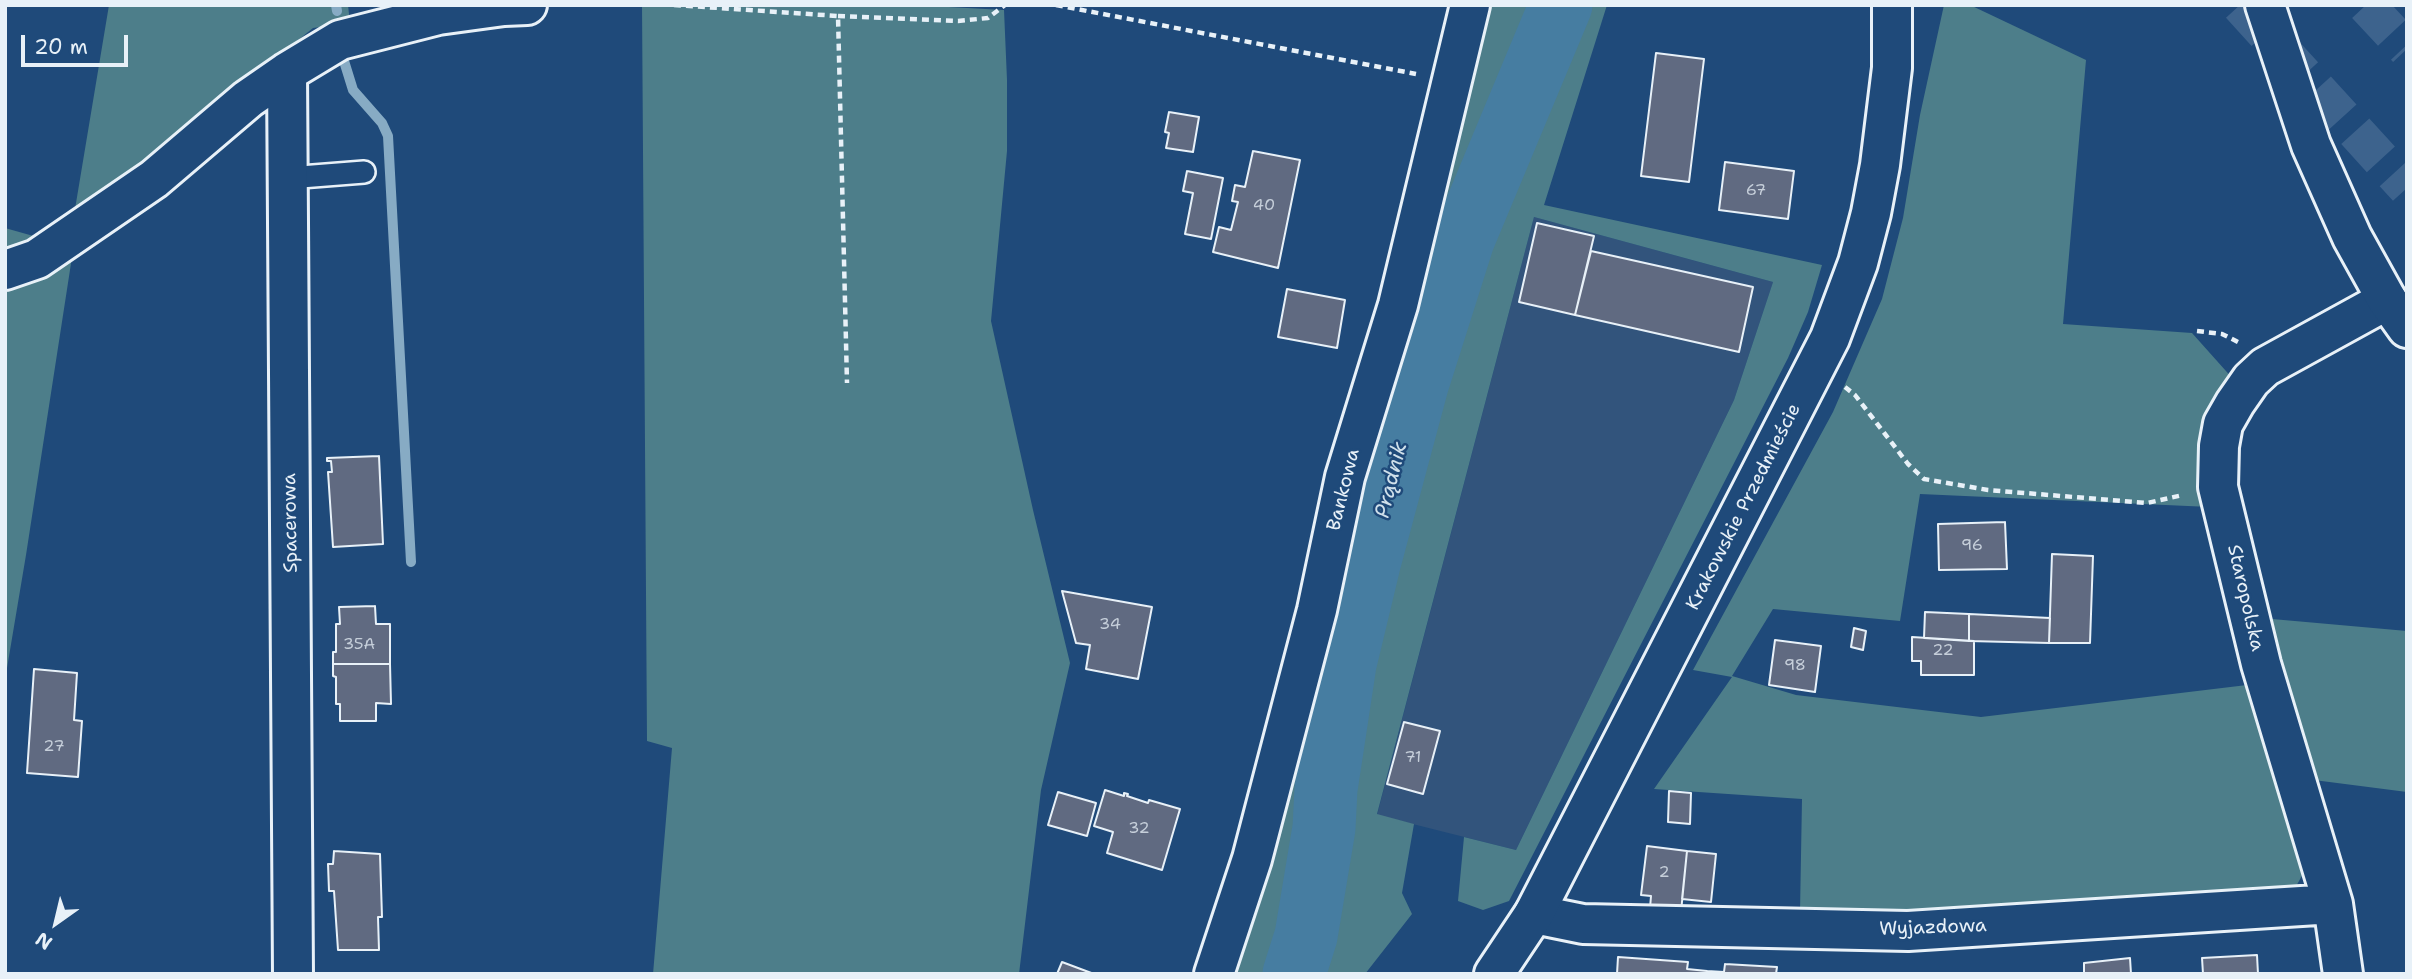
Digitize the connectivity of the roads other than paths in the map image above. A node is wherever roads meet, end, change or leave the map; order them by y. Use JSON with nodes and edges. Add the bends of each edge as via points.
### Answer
{"nodes":[{"id":1,"x":527,"y":5,"type":"edge"},
{"id":2,"x":1471,"y":5,"type":"edge"},
{"id":3,"x":1892,"y":5,"type":"edge"},
{"id":4,"x":2265,"y":5,"type":"edge"},
{"id":5,"x":504,"y":6,"type":"edge"},
{"id":6,"x":287,"y":72,"type":"junction"},
{"id":7,"x":365,"y":172,"type":"dead end"},
{"id":8,"x":288,"y":178,"type":"junction"},
{"id":9,"x":5,"y":270,"type":"edge"},
{"id":10,"x":2397,"y":314,"type":"edge"},
{"id":11,"x":2333,"y":904,"type":"junction"},
{"id":12,"x":1534,"y":914,"type":"junction"},
{"id":13,"x":1501,"y":971,"type":"edge"},
{"id":14,"x":293,"y":974,"type":"edge"},
{"id":15,"x":1214,"y":974,"type":"edge"},
{"id":16,"x":2343,"y":974,"type":"edge"}],
"edges":[{"from":1,"to":5,"type":"street"},
{"from":2,"to":15,"type":"street","name":"Bankowa","via":[[1398,305],[1345,477],[1317,610],[1252,859]]},
{"from":3,"to":12,"type":"street","name":"Krakowskie Przedmieście","via":[[1892,68],[1880,165],[1858,263],[1842,309],[1817,366]]},
{"from":4,"to":10,"type":"street","via":[[2311,145],[2352,237]]},
{"from":5,"to":6,"type":"street","via":[[438,15],[340,40]]},
{"from":6,"to":8,"type":"street","name":"Spacerowa"},
{"from":6,"to":9,"type":"street","via":[[248,99],[154,180],[37,259]]},
{"from":7,"to":8,"type":"lane"},
{"from":8,"to":14,"type":"street","name":"Spacerowa"},
{"from":10,"to":11,"type":"street","name":"Staropolska","via":[[2264,367],[2223,424],[2219,446],[2218,487],[2260,664]]},
{"from":11,"to":12,"type":"street","name":"Wyjazdowa","via":[[1908,932],[1583,924]]},
{"from":11,"to":16,"type":"street","name":"Staropolska"},
{"from":12,"to":13,"type":"street","name":"Krakowskie Przedmieście"}]}
